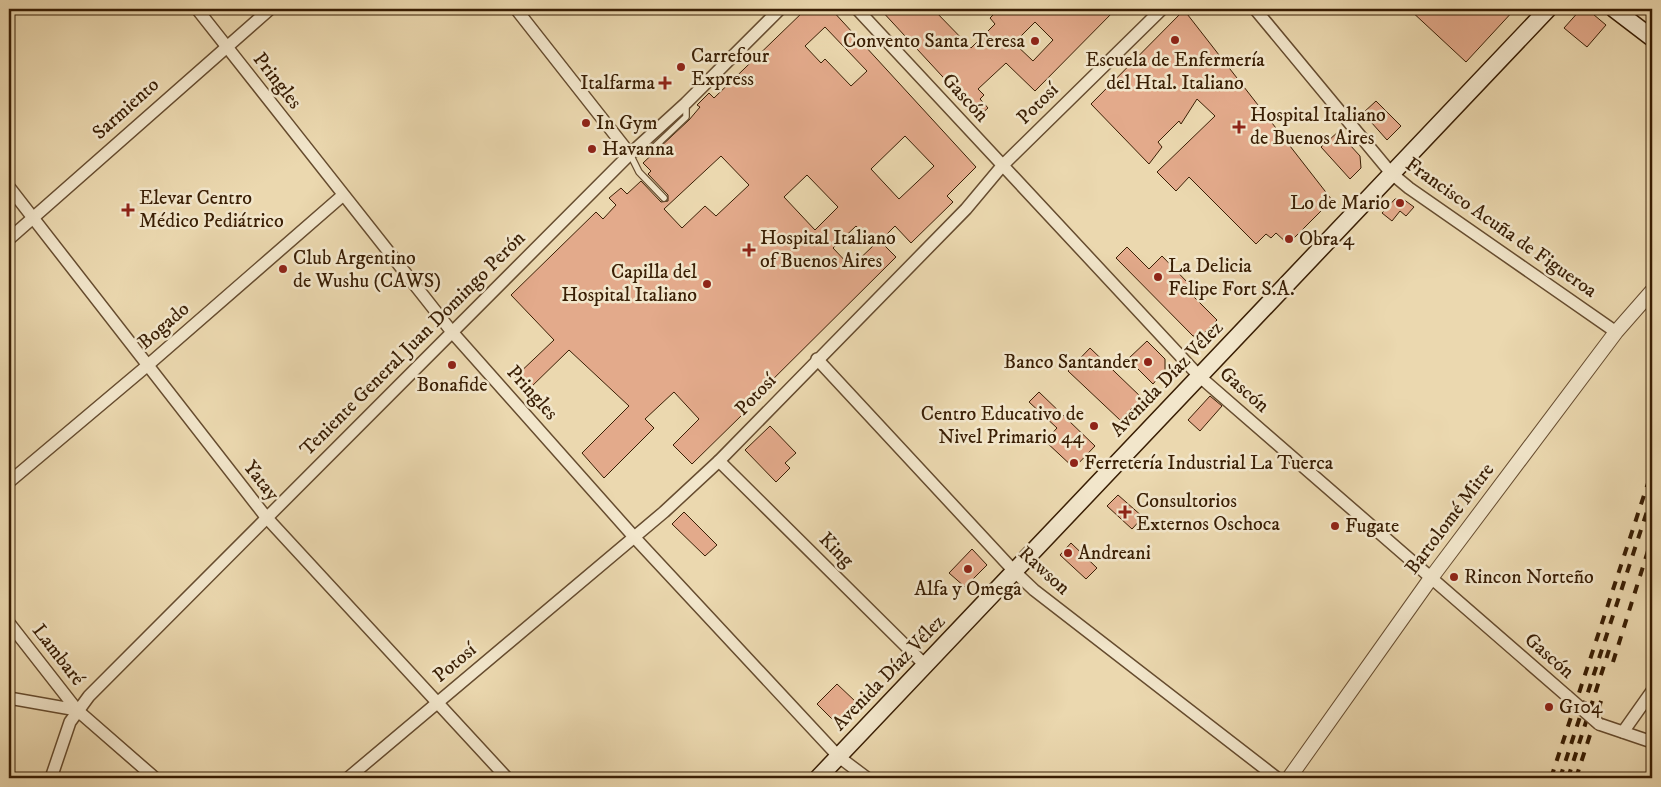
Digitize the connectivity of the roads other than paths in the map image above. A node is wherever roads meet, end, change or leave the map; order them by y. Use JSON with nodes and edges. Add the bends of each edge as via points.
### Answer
{"nodes":[{"id":1,"x":197,"y":9,"type":"edge"},
{"id":2,"x":270,"y":9,"type":"edge"},
{"id":3,"x":516,"y":9,"type":"edge"},
{"id":4,"x":780,"y":9,"type":"edge"},
{"id":5,"x":857,"y":9,"type":"edge"},
{"id":6,"x":1162,"y":9,"type":"edge"},
{"id":7,"x":1255,"y":9,"type":"edge"},
{"id":8,"x":1548,"y":9,"type":"edge"},
{"id":9,"x":1614,"y":9,"type":"edge"},
{"id":10,"x":1652,"y":38,"type":"edge"},
{"id":11,"x":226,"y":45,"type":"junction"},
{"id":12,"x":630,"y":154,"type":"junction"},
{"id":13,"x":1002,"y":166,"type":"junction"},
{"id":14,"x":1391,"y":173,"type":"junction"},
{"id":15,"x":9,"y":187,"type":"edge"},
{"id":16,"x":342,"y":196,"type":"junction"},
{"id":17,"x":664,"y":198,"type":"dead end"},
{"id":18,"x":33,"y":218,"type":"junction"},
{"id":19,"x":9,"y":239,"type":"edge"},
{"id":20,"x":1652,"y":291,"type":"edge"},
{"id":21,"x":452,"y":332,"type":"junction"},
{"id":22,"x":1616,"y":332,"type":"junction"},
{"id":23,"x":817,"y":359,"type":"junction"},
{"id":24,"x":148,"y":365,"type":"junction"},
{"id":25,"x":1199,"y":376,"type":"junction"},
{"id":26,"x":718,"y":461,"type":"junction"},
{"id":27,"x":9,"y":482,"type":"edge"},
{"id":28,"x":266,"y":517,"type":"junction"},
{"id":29,"x":635,"y":538,"type":"junction"},
{"id":30,"x":1014,"y":572,"type":"junction"},
{"id":31,"x":1431,"y":578,"type":"junction"},
{"id":32,"x":9,"y":623,"type":"edge"},
{"id":33,"x":926,"y":666,"type":"junction"},
{"id":34,"x":1652,"y":691,"type":"edge"},
{"id":35,"x":9,"y":698,"type":"edge"},
{"id":36,"x":437,"y":703,"type":"junction"},
{"id":37,"x":77,"y":710,"type":"junction"},
{"id":38,"x":1623,"y":732,"type":"junction"},
{"id":39,"x":1652,"y":742,"type":"edge"},
{"id":40,"x":839,"y":756,"type":"junction"},
{"id":41,"x":51,"y":778,"type":"edge"},
{"id":42,"x":155,"y":778,"type":"edge"},
{"id":43,"x":348,"y":778,"type":"edge"},
{"id":44,"x":507,"y":778,"type":"edge"},
{"id":45,"x":818,"y":778,"type":"edge"},
{"id":46,"x":867,"y":778,"type":"edge"},
{"id":47,"x":1276,"y":778,"type":"edge"},
{"id":48,"x":1289,"y":778,"type":"edge"}],
"edges":[{"from":1,"to":11,"type":"street","name":"Pringles"},
{"from":2,"to":11,"type":"street","name":"Sarmiento"},
{"from":3,"to":12,"type":"street"},
{"from":4,"to":12,"type":"street","name":"Teniente General Juan Domingo Perón"},
{"from":5,"to":13,"type":"street","name":"Gascón"},
{"from":6,"to":13,"type":"street","name":"Potosí"},
{"from":7,"to":14,"type":"street","name":"Francisco Acuña de Figueroa"},
{"from":8,"to":14,"type":"main road","name":"Avenida Díaz Vélez"},
{"from":9,"to":10,"type":"main road"},
{"from":11,"to":16,"type":"street","name":"Pringles"},
{"from":11,"to":18,"type":"street","name":"Sarmiento"},
{"from":12,"to":17,"type":"lane","via":[[639,172]]},
{"from":12,"to":21,"type":"street","name":"Teniente General Juan Domingo Perón"},
{"from":13,"to":23,"type":"street","name":"Potosí","via":[[966,209]]},
{"from":13,"to":25,"type":"street","name":"Gascón"},
{"from":14,"to":22,"type":"street","name":"Francisco Acuña de Figueroa"},
{"from":14,"to":25,"type":"main road","name":"Avenida Díaz Vélez"},
{"from":15,"to":18,"type":"street","name":"Yatay"},
{"from":16,"to":21,"type":"street","name":"Pringles"},
{"from":16,"to":24,"type":"street","name":"Bogado"},
{"from":18,"to":19,"type":"street","name":"Sarmiento"},
{"from":18,"to":24,"type":"street","name":"Yatay"},
{"from":20,"to":22,"type":"street","name":"Bartolomé Mitre"},
{"from":21,"to":28,"type":"street","name":"Teniente General Juan Domingo Perón"},
{"from":21,"to":29,"type":"street","name":"Pringles"},
{"from":22,"to":31,"type":"street","name":"Bartolomé Mitre"},
{"from":23,"to":26,"type":"street","name":"Potosí"},
{"from":23,"to":30,"type":"street","name":"Rawson"},
{"from":24,"to":27,"type":"street","name":"Bogado"},
{"from":24,"to":28,"type":"street","name":"Yatay"},
{"from":25,"to":30,"type":"main road","name":"Avenida Díaz Vélez"},
{"from":25,"to":31,"type":"street","name":"Gascón"},
{"from":26,"to":29,"type":"street","name":"Potosí"},
{"from":26,"to":33,"type":"street","name":"King"},
{"from":28,"to":36,"type":"street","name":"Yatay"},
{"from":28,"to":37,"type":"street","name":"Teniente General Juan Domingo Perón"},
{"from":29,"to":36,"type":"street","name":"Potosí"},
{"from":29,"to":40,"type":"street","name":"Pringles"},
{"from":30,"to":33,"type":"main road","name":"Avenida Díaz Vélez"},
{"from":30,"to":47,"type":"street","name":"Rawson"},
{"from":31,"to":38,"type":"street","name":"Gascón","bridge":true,"via":[[1599,724]]},
{"from":31,"to":48,"type":"street","name":"Bartolomé Mitre"},
{"from":32,"to":37,"type":"street","name":"Lambaré"},
{"from":33,"to":40,"type":"main road","name":"Avenida Díaz Vélez"},
{"from":34,"to":38,"type":"street"},
{"from":35,"to":37,"type":"street"},
{"from":36,"to":43,"type":"street","name":"Potosí"},
{"from":36,"to":44,"type":"street","name":"Yatay"},
{"from":37,"to":41,"type":"street","name":"Teniente General Juan Domingo Perón"},
{"from":37,"to":42,"type":"street","name":"Lambaré"},
{"from":38,"to":39,"type":"street","name":"Gascón"},
{"from":40,"to":45,"type":"main road","name":"Avenida Díaz Vélez"},
{"from":40,"to":46,"type":"street","name":"Pringles"}]}
